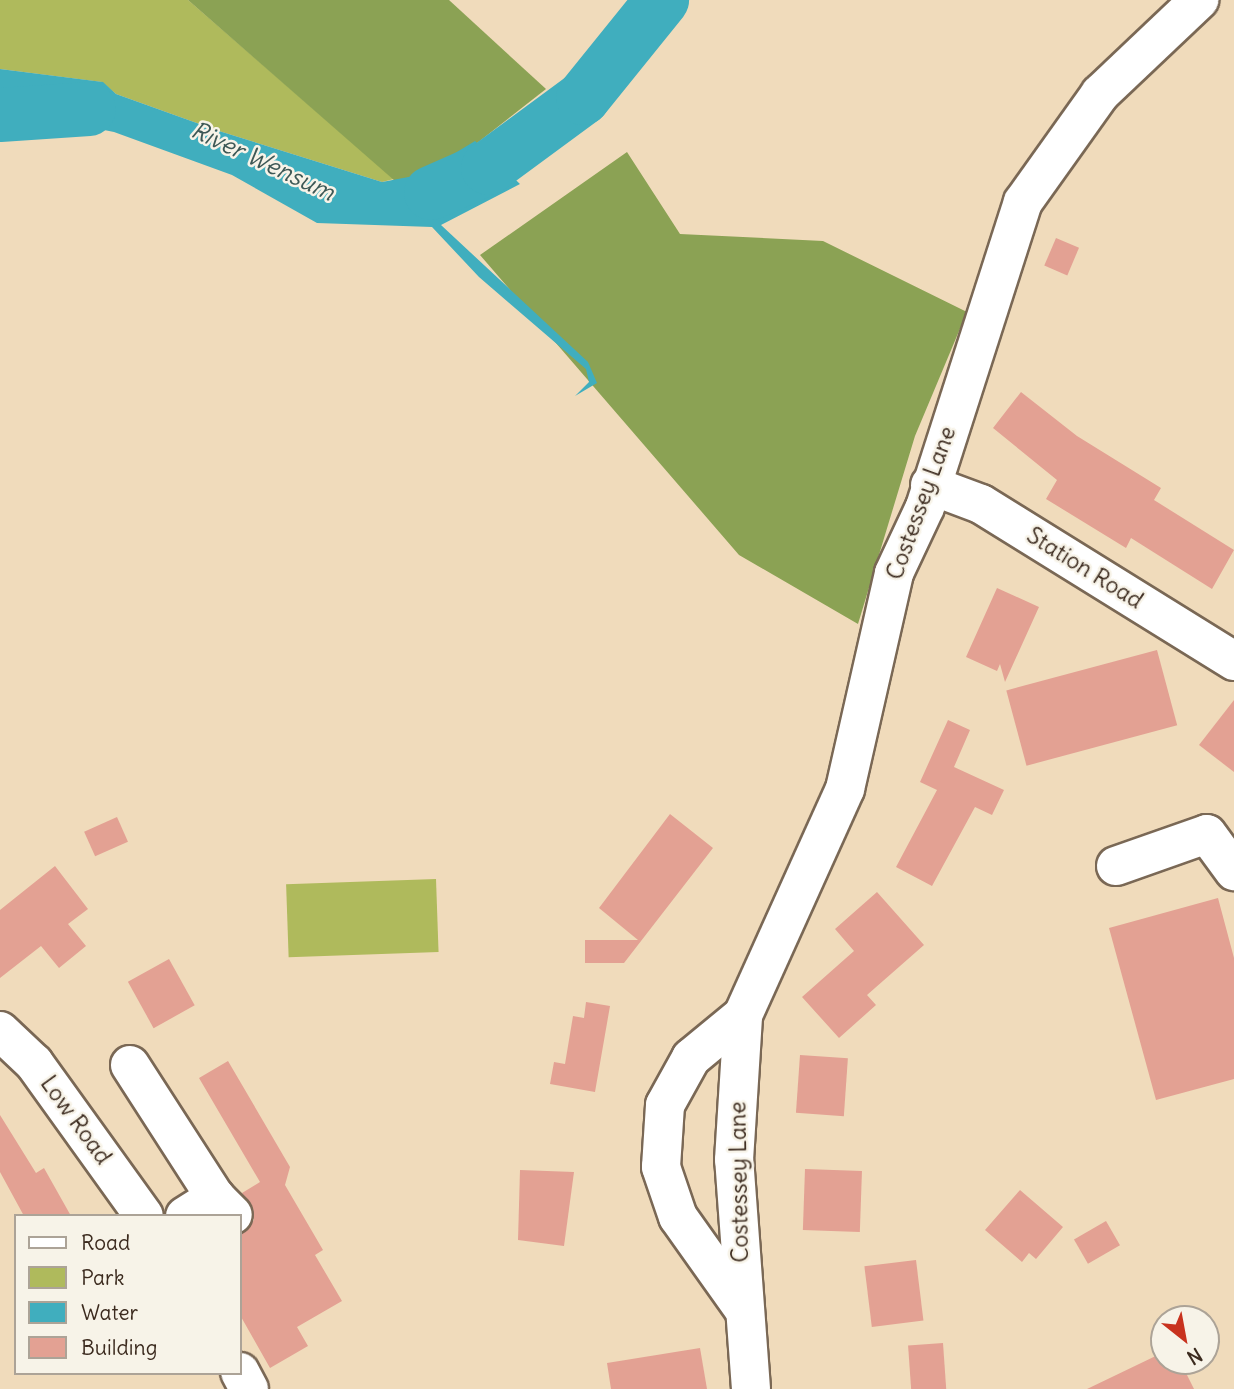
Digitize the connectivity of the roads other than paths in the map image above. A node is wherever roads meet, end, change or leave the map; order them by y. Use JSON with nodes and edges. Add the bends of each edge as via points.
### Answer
{"nodes":[{"id":1,"x":1199,"y":0,"type":"edge"},
{"id":2,"x":930,"y":485,"type":"junction"},
{"id":3,"x":1234,"y":662,"type":"edge"},
{"id":4,"x":1116,"y":866,"type":"dead end"},
{"id":5,"x":1234,"y":871,"type":"edge"},
{"id":6,"x":743,"y":1015,"type":"junction"},
{"id":7,"x":0,"y":1031,"type":"edge"},
{"id":8,"x":130,"y":1065,"type":"dead end"},
{"id":9,"x":143,"y":1214,"type":"edge"},
{"id":10,"x":224,"y":1214,"type":"edge"},
{"id":11,"x":742,"y":1307,"type":"junction"},
{"id":12,"x":751,"y":1389,"type":"edge"}],
"edges":[{"from":1,"to":2,"type":"street","name":"Costessey Lane","via":[[1100,94],[1023,202]]},
{"from":2,"to":3,"type":"street","name":"Station Road","via":[[981,504]]},
{"from":2,"to":6,"type":"street","name":"Costessey Lane","via":[[876,632],[845,789]]},
{"from":4,"to":5,"type":"street","via":[[1207,834]]},
{"from":6,"to":11,"type":"street","name":"Costessey Lane","via":[[734,1160]]},
{"from":6,"to":11,"type":"street","name":"Costessey Lane","via":[[691,1058],[665,1105],[661,1167],[678,1217]]},
{"from":7,"to":9,"type":"street","name":"Low Road","via":[[43,1073]]},
{"from":8,"to":10,"type":"street"},
{"from":11,"to":12,"type":"street","name":"Costessey Lane"}]}
